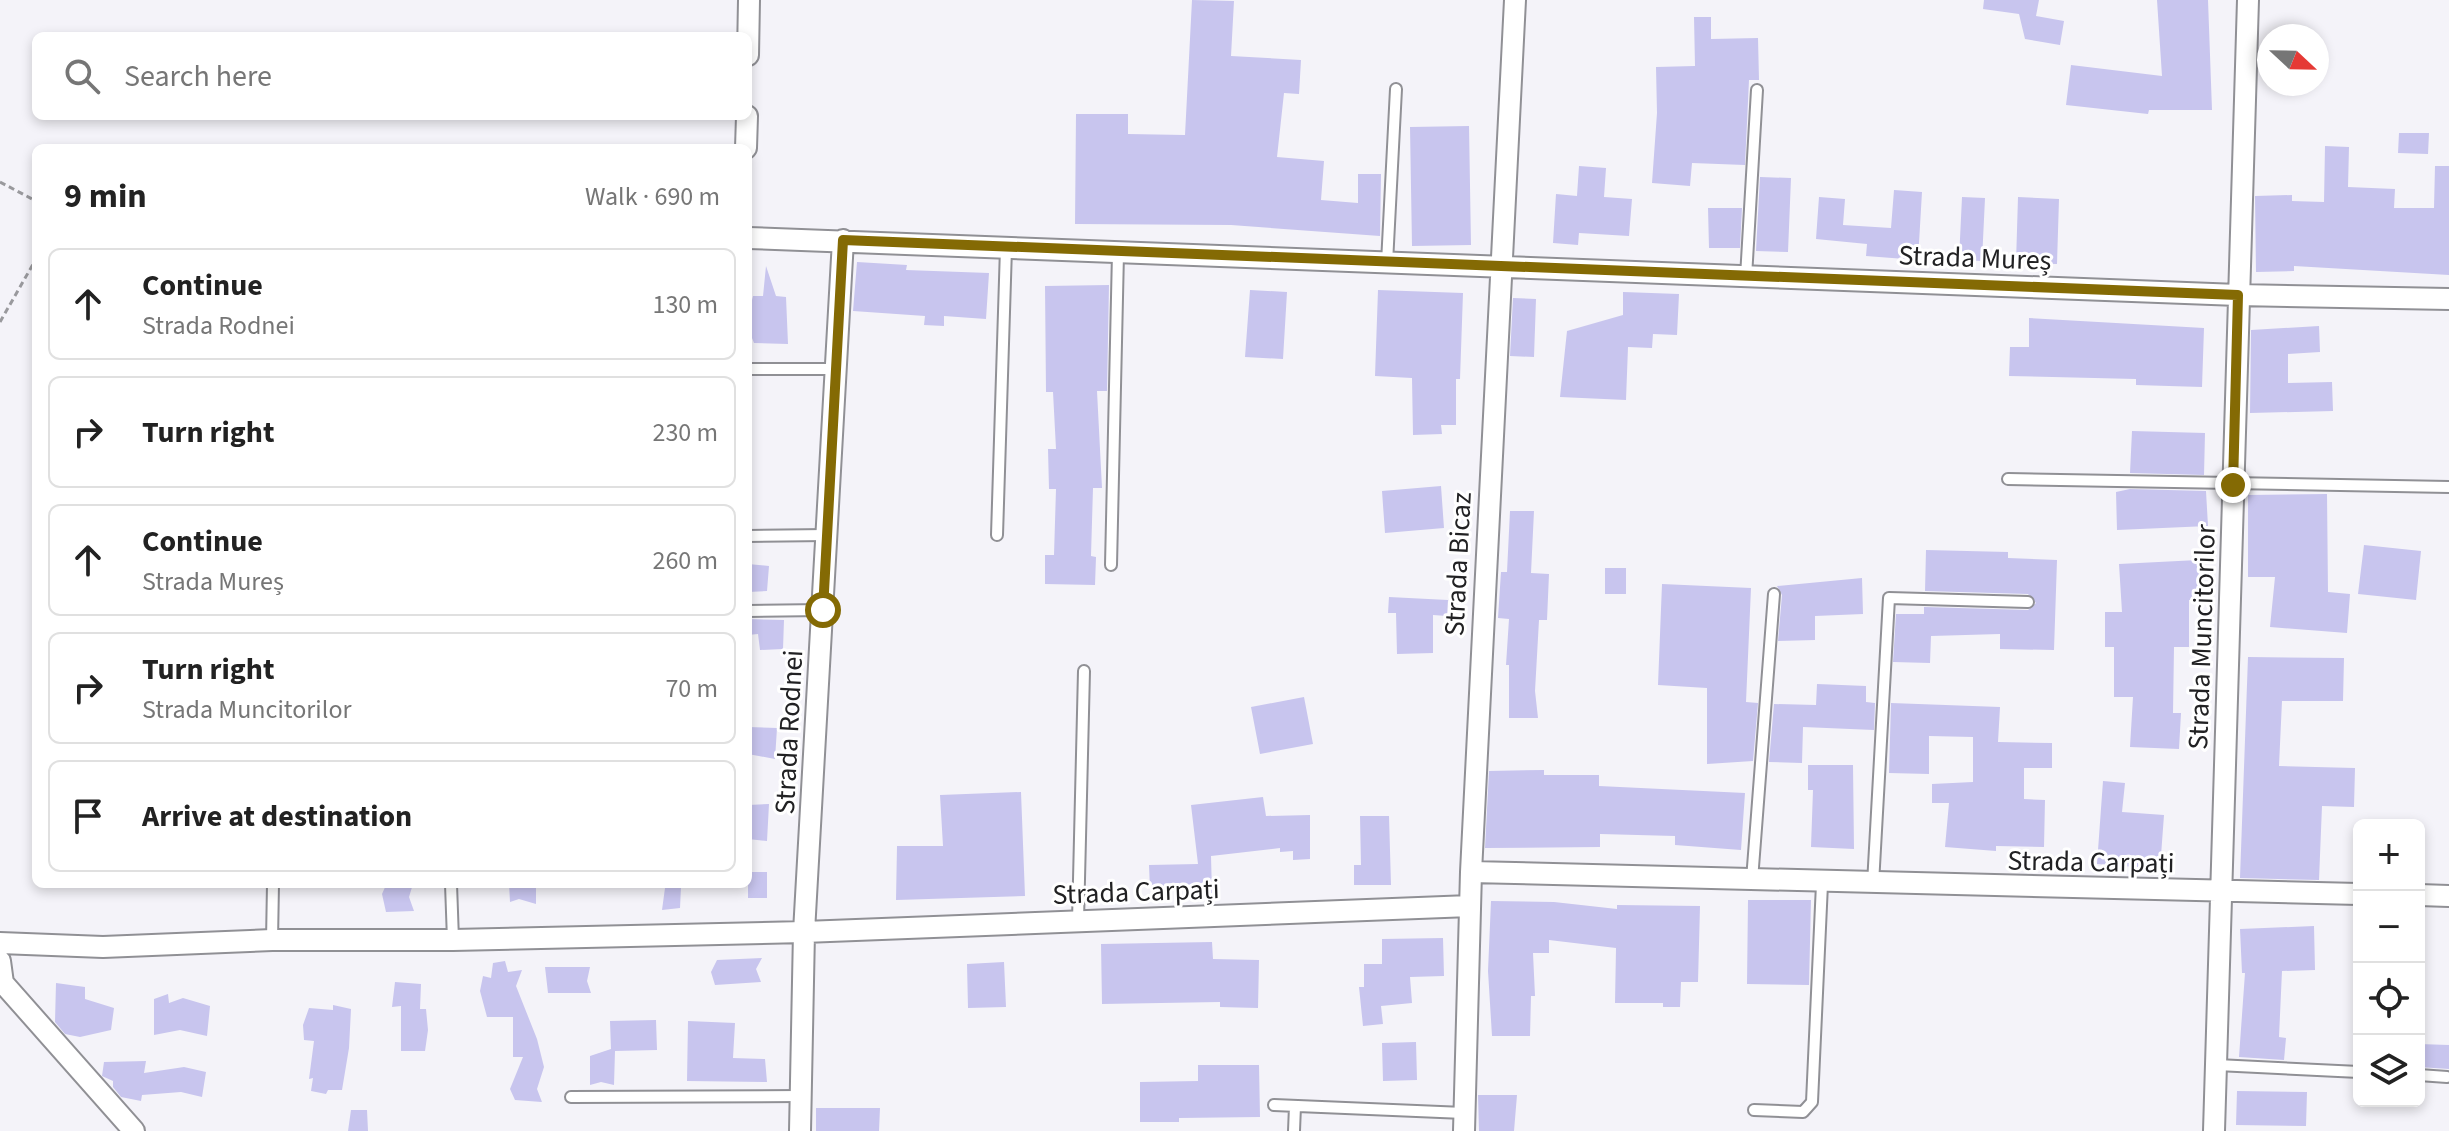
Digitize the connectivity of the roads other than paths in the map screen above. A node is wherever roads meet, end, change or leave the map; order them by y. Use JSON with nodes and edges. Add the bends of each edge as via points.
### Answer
{"nodes":[{"id":1,"x":749,"y":0,"type":"edge"},
{"id":2,"x":1515,"y":0,"type":"edge"},
{"id":3,"x":2248,"y":0,"type":"edge"},
{"id":4,"x":748,"y":32,"type":"edge"},
{"id":5,"x":1396,"y":89,"type":"dead end"},
{"id":6,"x":1757,"y":90,"type":"dead end"},
{"id":7,"x":747,"y":120,"type":"edge"},
{"id":8,"x":746,"y":144,"type":"edge"},
{"id":9,"x":752,"y":238,"type":"edge"},
{"id":10,"x":843,"y":240,"type":"junction"},
{"id":11,"x":1006,"y":248,"type":"junction"},
{"id":12,"x":1118,"y":253,"type":"junction"},
{"id":13,"x":1387,"y":263,"type":"junction"},
{"id":14,"x":1500,"y":268,"type":"junction"},
{"id":15,"x":1746,"y":277,"type":"junction"},
{"id":16,"x":2238,"y":295,"type":"junction"},
{"id":17,"x":2449,"y":299,"type":"edge"},
{"id":18,"x":752,"y":369,"type":"edge"},
{"id":19,"x":835,"y":369,"type":"junction"},
{"id":20,"x":2008,"y":479,"type":"dead end"},
{"id":21,"x":2233,"y":485,"type":"junction"},
{"id":22,"x":2449,"y":487,"type":"edge"},
{"id":23,"x":827,"y":535,"type":"junction"},
{"id":24,"x":997,"y":535,"type":"dead end"},
{"id":25,"x":752,"y":536,"type":"edge"},
{"id":26,"x":1111,"y":565,"type":"dead end"},
{"id":27,"x":1774,"y":594,"type":"dead end"},
{"id":28,"x":2028,"y":602,"type":"dead end"},
{"id":29,"x":823,"y":610,"type":"junction"},
{"id":30,"x":752,"y":611,"type":"edge"},
{"id":31,"x":1084,"y":671,"type":"dead end"},
{"id":32,"x":1471,"y":872,"type":"junction"},
{"id":33,"x":1752,"y":881,"type":"junction"},
{"id":34,"x":1822,"y":884,"type":"junction"},
{"id":35,"x":1873,"y":885,"type":"junction"},
{"id":36,"x":273,"y":888,"type":"edge"},
{"id":37,"x":451,"y":888,"type":"edge"},
{"id":38,"x":2222,"y":891,"type":"junction"},
{"id":39,"x":2353,"y":894,"type":"edge"},
{"id":40,"x":2425,"y":895,"type":"edge"},
{"id":41,"x":2449,"y":896,"type":"edge"},
{"id":42,"x":1470,"y":906,"type":"junction"},
{"id":43,"x":1078,"y":921,"type":"junction"},
{"id":44,"x":804,"y":932,"type":"junction"},
{"id":45,"x":272,"y":940,"type":"junction"},
{"id":46,"x":453,"y":940,"type":"junction"},
{"id":47,"x":0,"y":943,"type":"edge"},
{"id":48,"x":0,"y":961,"type":"edge"},
{"id":49,"x":2217,"y":1065,"type":"junction"},
{"id":50,"x":2353,"y":1072,"type":"edge"},
{"id":51,"x":2425,"y":1075,"type":"edge"},
{"id":52,"x":2447,"y":1077,"type":"edge"},
{"id":53,"x":801,"y":1096,"type":"junction"},
{"id":54,"x":571,"y":1097,"type":"dead end"},
{"id":55,"x":1274,"y":1105,"type":"dead end"},
{"id":56,"x":1295,"y":1106,"type":"junction"},
{"id":57,"x":1754,"y":1110,"type":"dead end"},
{"id":58,"x":1464,"y":1122,"type":"edge"},
{"id":59,"x":134,"y":1131,"type":"edge"},
{"id":60,"x":800,"y":1131,"type":"edge"},
{"id":61,"x":1294,"y":1131,"type":"edge"},
{"id":62,"x":2214,"y":1131,"type":"edge"}],
"edges":[{"from":1,"to":4,"type":"street"},
{"from":2,"to":14,"type":"street","name":"Strada Bicaz"},
{"from":3,"to":16,"type":"street","name":"Strada Muncitorilor"},
{"from":5,"to":13,"type":"lane"},
{"from":6,"to":15,"type":"lane"},
{"from":7,"to":8,"type":"street"},
{"from":9,"to":10,"type":"street","name":"Strada Mureș"},
{"from":10,"to":11,"type":"street","name":"Strada Mureș"},
{"from":10,"to":19,"type":"street","name":"Strada Rodnei"},
{"from":11,"to":12,"type":"street","name":"Strada Mureș"},
{"from":11,"to":24,"type":"lane"},
{"from":12,"to":13,"type":"street","name":"Strada Mureș"},
{"from":12,"to":26,"type":"lane"},
{"from":13,"to":14,"type":"street","name":"Strada Mureș"},
{"from":14,"to":15,"type":"street","name":"Strada Mureș"},
{"from":14,"to":32,"type":"street","name":"Strada Bicaz"},
{"from":15,"to":16,"type":"street","name":"Strada Mureș"},
{"from":16,"to":17,"type":"street","name":"Strada Mureș"},
{"from":16,"to":21,"type":"street","name":"Strada Muncitorilor"},
{"from":18,"to":19,"type":"lane"},
{"from":19,"to":23,"type":"street","name":"Strada Rodnei"},
{"from":20,"to":21,"type":"lane"},
{"from":21,"to":22,"type":"lane"},
{"from":21,"to":38,"type":"street","name":"Strada Muncitorilor"},
{"from":23,"to":25,"type":"lane"},
{"from":23,"to":29,"type":"street","name":"Strada Rodnei"},
{"from":27,"to":33,"type":"lane"},
{"from":28,"to":35,"type":"lane","via":[[1889,598]]},
{"from":29,"to":30,"type":"lane"},
{"from":29,"to":44,"type":"street","name":"Strada Rodnei"},
{"from":31,"to":43,"type":"lane"},
{"from":32,"to":33,"type":"street","name":"Strada Carpați"},
{"from":32,"to":42,"type":"street","name":"Strada Bicaz"},
{"from":33,"to":34,"type":"street","name":"Strada Carpați"},
{"from":34,"to":35,"type":"street","name":"Strada Carpați"},
{"from":34,"to":57,"type":"lane","via":[[1812,1102],[1803,1112]]},
{"from":35,"to":38,"type":"street","name":"Strada Carpați"},
{"from":36,"to":45,"type":"lane"},
{"from":37,"to":46,"type":"lane"},
{"from":38,"to":39,"type":"street","name":"Strada Carpați"},
{"from":38,"to":49,"type":"street","name":"Strada Muncitorilor"},
{"from":40,"to":41,"type":"street"},
{"from":42,"to":43,"type":"street","name":"Strada Carpați"},
{"from":42,"to":58,"type":"street","name":"Strada Bicaz"},
{"from":43,"to":44,"type":"street","name":"Strada Carpați"},
{"from":44,"to":46,"type":"street","name":"Strada Carpați"},
{"from":44,"to":53,"type":"street","name":"Strada Rodnei"},
{"from":45,"to":46,"type":"street","name":"Strada Carpați"},
{"from":45,"to":47,"type":"street","name":"Strada Carpați","via":[[103,947]]},
{"from":48,"to":59,"type":"street","via":[[3,983]]},
{"from":49,"to":50,"type":"lane"},
{"from":49,"to":62,"type":"street","name":"Strada Muncitorilor"},
{"from":51,"to":52,"type":"lane"},
{"from":53,"to":54,"type":"lane"},
{"from":53,"to":60,"type":"street","name":"Strada Rodnei"},
{"from":55,"to":56,"type":"lane"},
{"from":56,"to":58,"type":"lane"},
{"from":56,"to":61,"type":"lane"}]}
